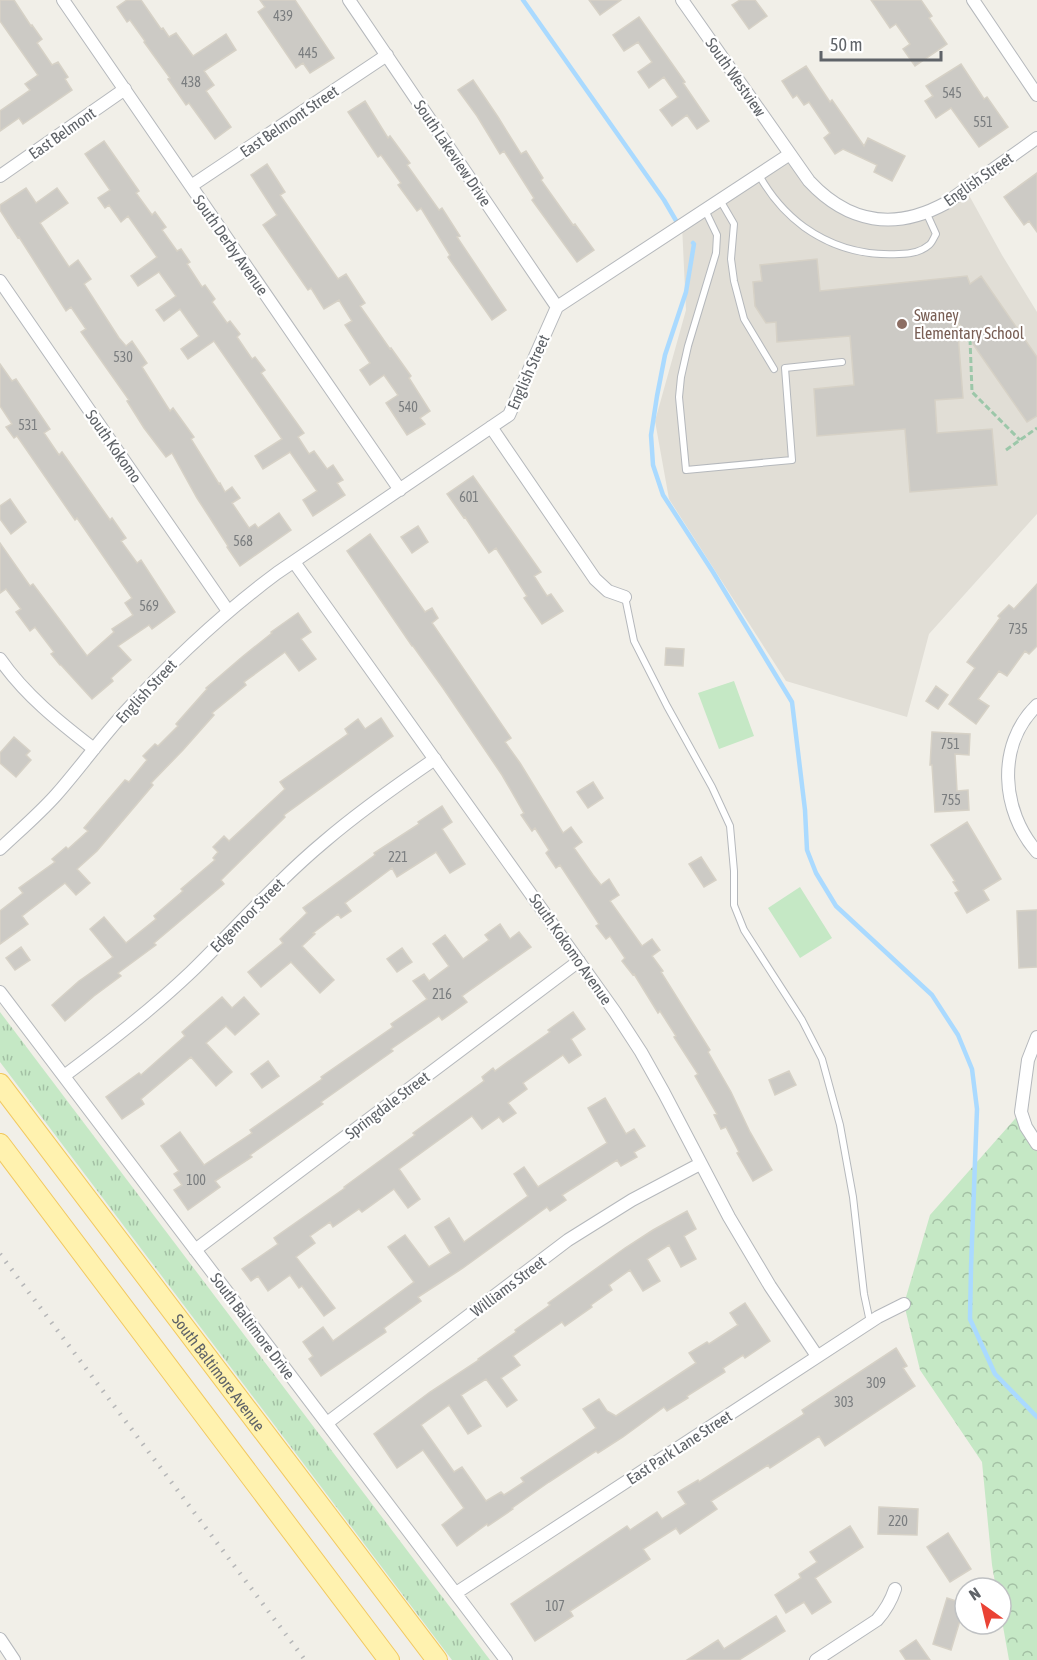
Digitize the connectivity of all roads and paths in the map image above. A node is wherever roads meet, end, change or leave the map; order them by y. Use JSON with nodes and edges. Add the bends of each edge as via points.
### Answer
{"nodes":[{"id":1,"x":63,"y":0,"type":"edge"},
{"id":2,"x":349,"y":0,"type":"edge"},
{"id":3,"x":682,"y":0,"type":"edge"},
{"id":4,"x":973,"y":0,"type":"edge"},
{"id":5,"x":387,"y":55,"type":"junction"},
{"id":6,"x":125,"y":89,"type":"junction"},
{"id":7,"x":1037,"y":95,"type":"edge"},
{"id":8,"x":1037,"y":138,"type":"edge"},
{"id":9,"x":790,"y":154,"type":"junction"},
{"id":10,"x":759,"y":174,"type":"junction"},
{"id":11,"x":0,"y":176,"type":"edge"},
{"id":12,"x":191,"y":186,"type":"junction"},
{"id":13,"x":720,"y":200,"type":"junction"},
{"id":14,"x":705,"y":210,"type":"junction"},
{"id":15,"x":926,"y":213,"type":"junction"},
{"id":16,"x":0,"y":281,"type":"edge"},
{"id":17,"x":557,"y":307,"type":"junction"},
{"id":18,"x":970,"y":339,"type":"dead end"},
{"id":19,"x":842,"y":362,"type":"dead end"},
{"id":20,"x":774,"y":369,"type":"dead end"},
{"id":21,"x":491,"y":428,"type":"junction"},
{"id":22,"x":1037,"y":428,"type":"edge"},
{"id":23,"x":1020,"y":440,"type":"junction"},
{"id":24,"x":1006,"y":450,"type":"dead end"},
{"id":25,"x":400,"y":490,"type":"junction"},
{"id":26,"x":294,"y":562,"type":"junction"},
{"id":27,"x":625,"y":597,"type":"joint"},
{"id":28,"x":228,"y":611,"type":"junction"},
{"id":29,"x":0,"y":659,"type":"edge"},
{"id":30,"x":1037,"y":705,"type":"edge"},
{"id":31,"x":94,"y":749,"type":"junction"},
{"id":32,"x":435,"y":759,"type":"junction"},
{"id":33,"x":0,"y":849,"type":"edge"},
{"id":34,"x":1037,"y":852,"type":"edge"},
{"id":35,"x":579,"y":961,"type":"junction"},
{"id":36,"x":0,"y":992,"type":"edge"},
{"id":37,"x":1037,"y":1037,"type":"edge"},
{"id":38,"x":64,"y":1076,"type":"junction"},
{"id":39,"x":0,"y":1084,"type":"edge"},
{"id":40,"x":0,"y":1144,"type":"edge"},
{"id":41,"x":1037,"y":1144,"type":"edge"},
{"id":42,"x":700,"y":1164,"type":"junction"},
{"id":43,"x":195,"y":1250,"type":"junction"},
{"id":44,"x":904,"y":1304,"type":"dead end"},
{"id":45,"x":870,"y":1322,"type":"junction"},
{"id":46,"x":817,"y":1356,"type":"junction"},
{"id":47,"x":327,"y":1424,"type":"junction"},
{"id":48,"x":895,"y":1589,"type":"dead end"},
{"id":49,"x":456,"y":1593,"type":"junction"},
{"id":50,"x":0,"y":1639,"type":"edge"},
{"id":51,"x":830,"y":1656,"type":"edge"},
{"id":52,"x":14,"y":1660,"type":"edge"},
{"id":53,"x":388,"y":1660,"type":"edge"},
{"id":54,"x":436,"y":1660,"type":"edge"},
{"id":55,"x":506,"y":1660,"type":"edge"},
{"id":56,"x":816,"y":1660,"type":"edge"}],
"edges":[{"from":1,"to":6,"type":"street","name":"South Derby Avenue"},
{"from":2,"to":5,"type":"street","name":"South Lakeview Drive"},
{"from":3,"to":9,"type":"street","name":"South Westview"},
{"from":4,"to":7,"type":"street"},
{"from":5,"to":12,"type":"street","name":"East Belmont Street"},
{"from":5,"to":17,"type":"street","name":"South Lakeview Drive"},
{"from":6,"to":11,"type":"street","name":"East Belmont"},
{"from":6,"to":12,"type":"street","name":"South Derby Avenue"},
{"from":8,"to":15,"type":"street","name":"English Street"},
{"from":9,"to":10,"type":"street"},
{"from":9,"to":15,"type":"street","name":"English Street","via":[[820,193],[853,213],[891,220]]},
{"from":10,"to":13,"type":"street"},
{"from":10,"to":15,"type":"lane","via":[[784,210],[803,226],[851,250],[912,254],[929,245],[936,234]]},
{"from":12,"to":25,"type":"street","name":"South Derby Avenue"},
{"from":13,"to":14,"type":"street"},
{"from":13,"to":20,"type":"lane","via":[[734,224],[731,259],[744,319]]},
{"from":14,"to":17,"type":"street"},
{"from":14,"to":19,"type":"lane","via":[[717,235],[716,253],[688,346],[679,397],[686,470],[792,460],[785,368]]},
{"from":16,"to":28,"type":"street","name":"South Kokomo"},
{"from":17,"to":21,"type":"street","name":"English Street","via":[[509,415]]},
{"from":18,"to":23,"type":"path","via":[[972,392]]},
{"from":21,"to":25,"type":"street","name":"English Street"},
{"from":21,"to":27,"type":"street","via":[[595,579],[608,591]]},
{"from":22,"to":23,"type":"path"},
{"from":23,"to":24,"type":"path"},
{"from":25,"to":26,"type":"street","name":"English Street"},
{"from":26,"to":28,"type":"street","name":"English Street"},
{"from":26,"to":32,"type":"street","name":"South Kokomo Avenue"},
{"from":27,"to":45,"type":"lane","via":[[634,641],[730,825],[734,905],[744,930],[802,1020],[822,1059],[854,1197]]},
{"from":28,"to":31,"type":"street","name":"English Street","via":[[158,677]]},
{"from":29,"to":31,"type":"street","via":[[33,699]]},
{"from":30,"to":34,"type":"street","via":[[1015,740],[1008,784],[1014,816]]},
{"from":31,"to":33,"type":"street","name":"English Street","via":[[54,797]]},
{"from":32,"to":35,"type":"street","name":"South Kokomo Avenue"},
{"from":32,"to":38,"type":"street","name":"Edgemoor Street","via":[[324,842],[161,999]]},
{"from":35,"to":42,"type":"street","name":"South Kokomo Avenue","via":[[641,1052]]},
{"from":35,"to":43,"type":"street","name":"Springdale Street"},
{"from":36,"to":38,"type":"street","name":"South Baltimore Drive"},
{"from":37,"to":41,"type":"street","via":[[1028,1060],[1022,1112]]},
{"from":38,"to":43,"type":"street","name":"South Baltimore Drive"},
{"from":39,"to":54,"type":"main road","name":"South Baltimore Avenue"},
{"from":40,"to":53,"type":"main road"},
{"from":42,"to":46,"type":"street","name":"South Kokomo Avenue","via":[[770,1286]]},
{"from":42,"to":47,"type":"street","name":"Williams Street","via":[[568,1240]]},
{"from":43,"to":47,"type":"street","name":"South Baltimore Drive"},
{"from":44,"to":45,"type":"street","name":"East Park Lane Street"},
{"from":45,"to":46,"type":"street","name":"East Park Lane Street"},
{"from":46,"to":49,"type":"street","name":"East Park Lane Street"},
{"from":47,"to":49,"type":"street","name":"South Baltimore Drive"},
{"from":48,"to":51,"type":"street","via":[[883,1614]]},
{"from":49,"to":55,"type":"street","name":"South Baltimore Drive"},
{"from":50,"to":52,"type":"street"},
{"from":51,"to":56,"type":"street"}]}
